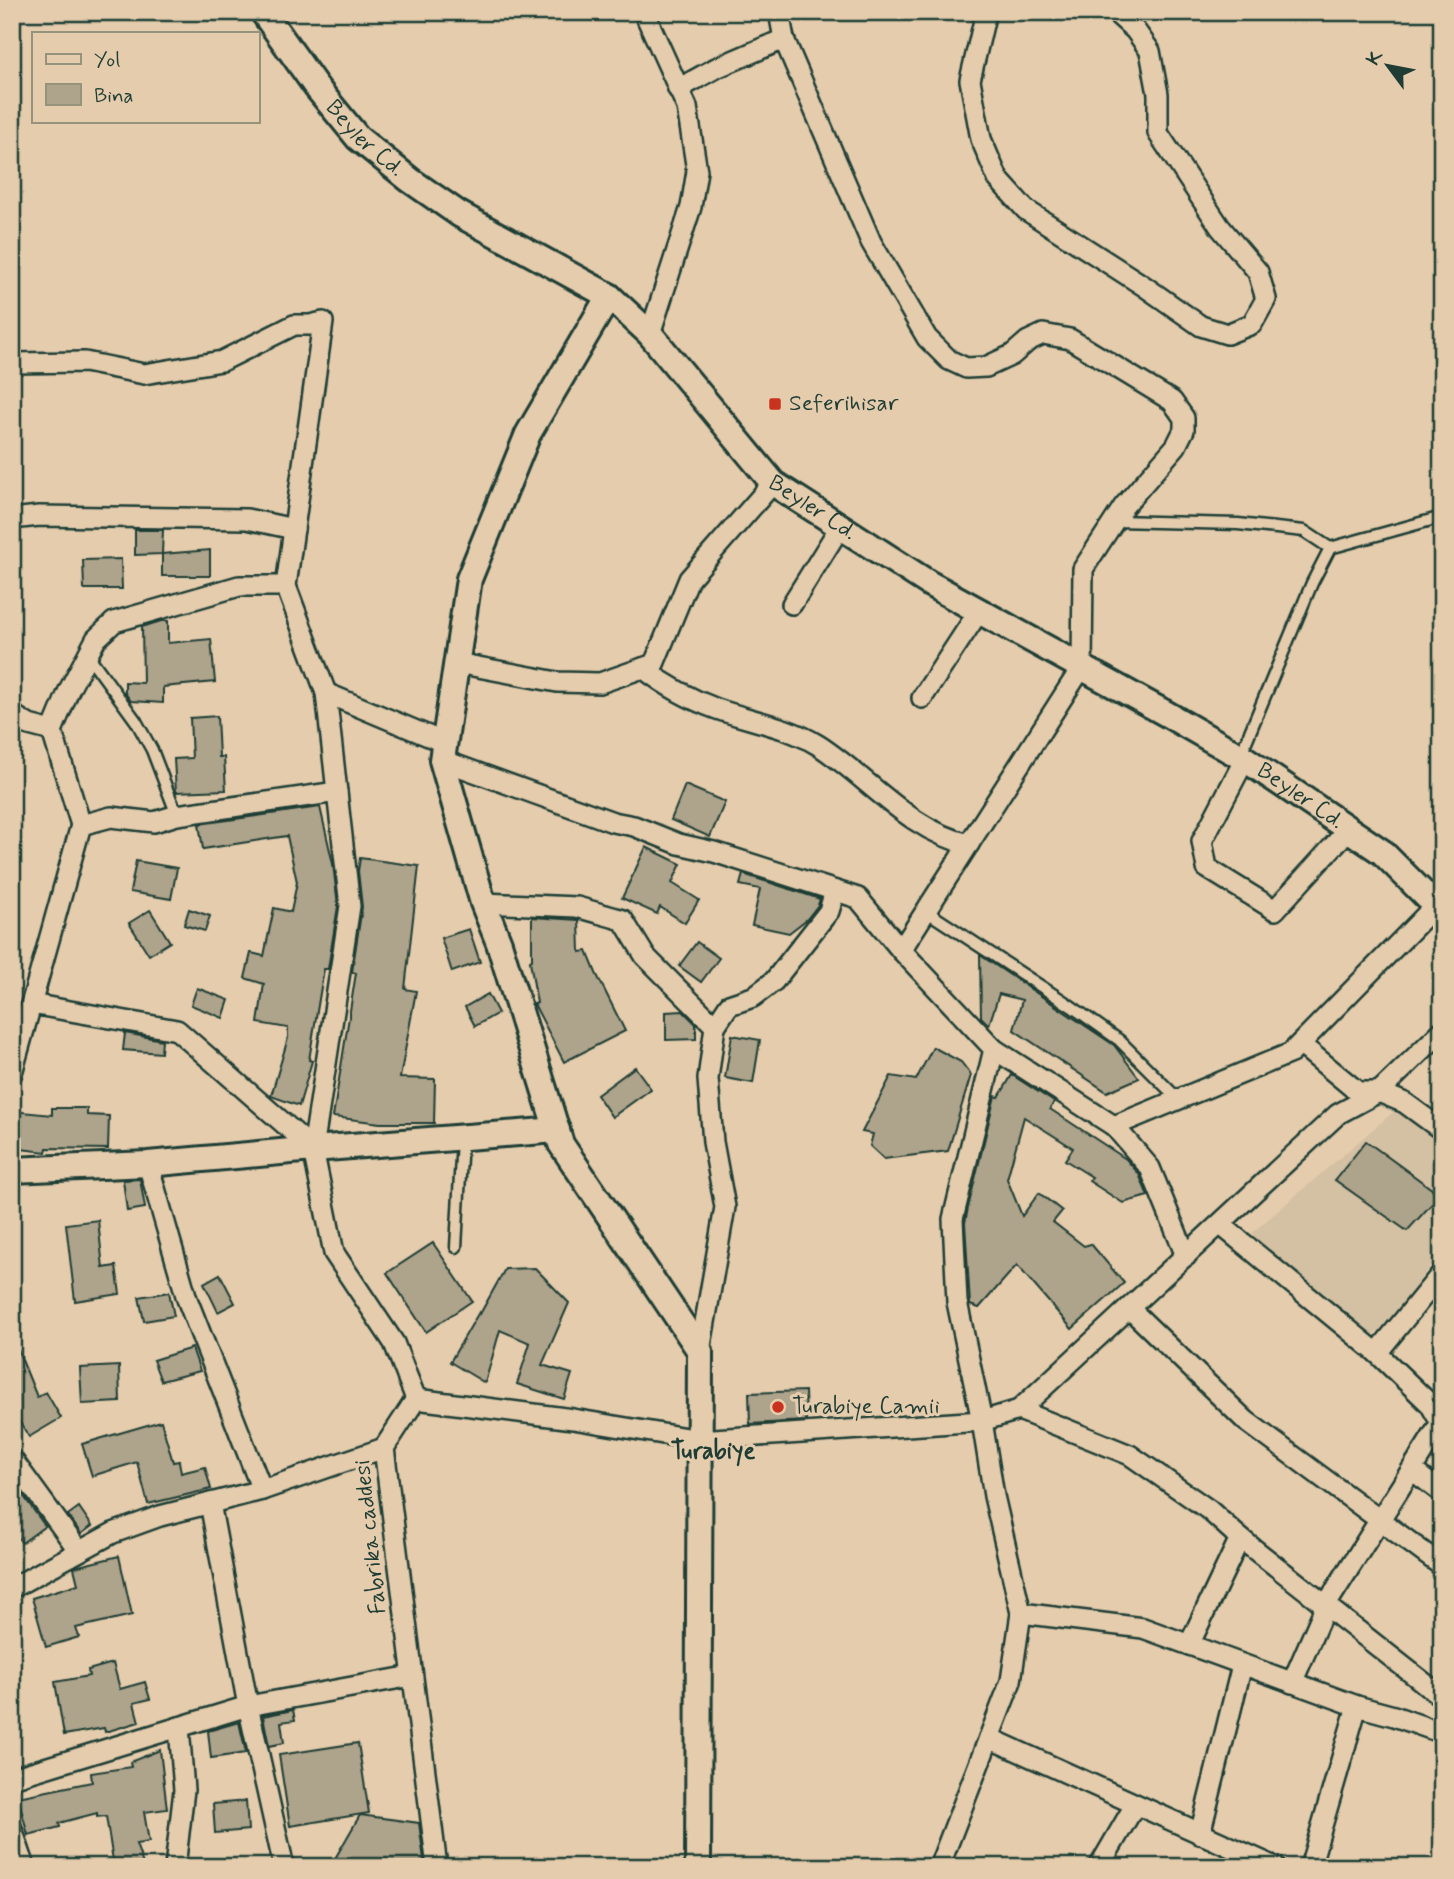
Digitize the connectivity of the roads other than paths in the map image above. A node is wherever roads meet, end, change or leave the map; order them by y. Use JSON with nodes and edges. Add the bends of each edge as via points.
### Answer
{"nodes":[{"id":1,"x":262,"y":12,"type":"edge"},
{"id":2,"x":644,"y":12,"type":"edge"},
{"id":3,"x":779,"y":12,"type":"edge"},
{"id":4,"x":986,"y":12,"type":"edge"},
{"id":5,"x":1115,"y":12,"type":"edge"},
{"id":6,"x":784,"y":39,"type":"junction"},
{"id":7,"x":678,"y":89,"type":"junction"},
{"id":8,"x":609,"y":296,"type":"junction"},
{"id":9,"x":650,"y":334,"type":"junction"},
{"id":10,"x":12,"y":363,"type":"edge"},
{"id":11,"x":773,"y":483,"type":"junction"},
{"id":12,"x":1442,"y":517,"type":"edge"},
{"id":13,"x":12,"y":519,"type":"edge"},
{"id":14,"x":1115,"y":521,"type":"junction"},
{"id":15,"x":841,"y":527,"type":"junction"},
{"id":16,"x":294,"y":528,"type":"junction"},
{"id":17,"x":1329,"y":548,"type":"junction"},
{"id":18,"x":286,"y":586,"type":"junction"},
{"id":19,"x":792,"y":604,"type":"dead end"},
{"id":20,"x":979,"y":611,"type":"junction"},
{"id":21,"x":87,"y":654,"type":"junction"},
{"id":22,"x":457,"y":663,"type":"junction"},
{"id":23,"x":1082,"y":667,"type":"junction"},
{"id":24,"x":643,"y":668,"type":"junction"},
{"id":25,"x":326,"y":693,"type":"junction"},
{"id":26,"x":922,"y":698,"type":"dead end"},
{"id":27,"x":12,"y":714,"type":"edge"},
{"id":28,"x":52,"y":731,"type":"junction"},
{"id":29,"x":444,"y":752,"type":"junction"},
{"id":30,"x":1242,"y":758,"type":"junction"},
{"id":31,"x":337,"y":792,"type":"junction"},
{"id":32,"x":177,"y":815,"type":"junction"},
{"id":33,"x":80,"y":825,"type":"junction"},
{"id":34,"x":1348,"y":830,"type":"junction"},
{"id":35,"x":969,"y":844,"type":"junction"},
{"id":36,"x":835,"y":891,"type":"junction"},
{"id":37,"x":483,"y":903,"type":"junction"},
{"id":38,"x":1439,"y":909,"type":"edge"},
{"id":39,"x":926,"y":911,"type":"junction"},
{"id":40,"x":901,"y":950,"type":"junction"},
{"id":41,"x":31,"y":1004,"type":"junction"},
{"id":42,"x":715,"y":1026,"type":"junction"},
{"id":43,"x":1442,"y":1031,"type":"edge"},
{"id":44,"x":1300,"y":1044,"type":"junction"},
{"id":45,"x":994,"y":1049,"type":"junction"},
{"id":46,"x":12,"y":1073,"type":"edge"},
{"id":47,"x":1380,"y":1092,"type":"junction"},
{"id":48,"x":1178,"y":1099,"type":"junction"},
{"id":49,"x":1114,"y":1126,"type":"junction"},
{"id":50,"x":556,"y":1130,"type":"junction"},
{"id":51,"x":1442,"y":1130,"type":"edge"},
{"id":52,"x":462,"y":1137,"type":"junction"},
{"id":53,"x":313,"y":1149,"type":"junction"},
{"id":54,"x":148,"y":1164,"type":"junction"},
{"id":55,"x":12,"y":1170,"type":"edge"},
{"id":56,"x":1221,"y":1225,"type":"junction"},
{"id":57,"x":456,"y":1247,"type":"dead end"},
{"id":58,"x":1186,"y":1256,"type":"junction"},
{"id":59,"x":1440,"y":1278,"type":"edge"},
{"id":60,"x":1129,"y":1308,"type":"junction"},
{"id":61,"x":700,"y":1351,"type":"junction"},
{"id":62,"x":1377,"y":1353,"type":"junction"},
{"id":63,"x":416,"y":1399,"type":"junction"},
{"id":64,"x":1018,"y":1410,"type":"junction"},
{"id":65,"x":982,"y":1421,"type":"junction"},
{"id":66,"x":699,"y":1440,"type":"junction"},
{"id":67,"x":384,"y":1448,"type":"junction"},
{"id":68,"x":12,"y":1459,"type":"edge"},
{"id":69,"x":1412,"y":1470,"type":"junction"},
{"id":70,"x":261,"y":1490,"type":"junction"},
{"id":71,"x":1442,"y":1493,"type":"edge"},
{"id":72,"x":210,"y":1503,"type":"junction"},
{"id":73,"x":1381,"y":1522,"type":"junction"},
{"id":74,"x":1240,"y":1538,"type":"junction"},
{"id":75,"x":79,"y":1551,"type":"junction"},
{"id":76,"x":1442,"y":1566,"type":"edge"},
{"id":77,"x":12,"y":1588,"type":"edge"},
{"id":78,"x":1326,"y":1605,"type":"junction"},
{"id":79,"x":1021,"y":1613,"type":"junction"},
{"id":80,"x":1189,"y":1645,"type":"junction"},
{"id":81,"x":1242,"y":1665,"type":"junction"},
{"id":82,"x":412,"y":1676,"type":"junction"},
{"id":83,"x":1292,"y":1683,"type":"junction"},
{"id":84,"x":1442,"y":1697,"type":"edge"},
{"id":85,"x":248,"y":1706,"type":"junction"},
{"id":86,"x":1357,"y":1706,"type":"junction"},
{"id":87,"x":179,"y":1727,"type":"junction"},
{"id":88,"x":1442,"y":1734,"type":"edge"},
{"id":89,"x":989,"y":1738,"type":"junction"},
{"id":90,"x":12,"y":1778,"type":"edge"},
{"id":91,"x":1135,"y":1805,"type":"junction"},
{"id":92,"x":12,"y":1829,"type":"edge"},
{"id":93,"x":1200,"y":1834,"type":"junction"},
{"id":94,"x":1263,"y":1865,"type":"edge"},
{"id":95,"x":25,"y":1867,"type":"edge"},
{"id":96,"x":175,"y":1867,"type":"edge"},
{"id":97,"x":284,"y":1867,"type":"edge"},
{"id":98,"x":437,"y":1867,"type":"edge"},
{"id":99,"x":698,"y":1867,"type":"edge"},
{"id":100,"x":939,"y":1867,"type":"edge"},
{"id":101,"x":1099,"y":1867,"type":"edge"},
{"id":102,"x":1310,"y":1867,"type":"edge"}],
"edges":[{"from":1,"to":8,"type":"street","name":"Beyler Cd.","via":[[358,138],[459,214]]},
{"from":2,"to":7,"type":"street"},
{"from":3,"to":6,"type":"street"},
{"from":4,"to":5,"type":"street","via":[[970,80],[981,139],[998,180],[1026,210],[1201,326],[1227,334],[1252,324],[1266,299],[1258,272],[1220,227],[1158,133],[1158,94],[1150,51]]},
{"from":6,"to":7,"type":"street"},
{"from":6,"to":14,"type":"street","via":[[871,242],[927,338],[949,360],[967,368],[986,367],[1043,334],[1070,339],[1172,401],[1184,418],[1176,446]]},
{"from":7,"to":9,"type":"street","via":[[687,107],[697,171],[691,207]]},
{"from":8,"to":9,"type":"street","name":"Beyler Cd."},
{"from":8,"to":22,"type":"street","via":[[528,434],[469,579]]},
{"from":9,"to":11,"type":"street","name":"Beyler Cd."},
{"from":10,"to":16,"type":"street","via":[[85,362],[144,374],[222,361],[294,325],[323,322]]},
{"from":11,"to":15,"type":"street","name":"Beyler Cd."},
{"from":11,"to":24,"type":"street","via":[[689,579],[654,664]]},
{"from":12,"to":17,"type":"lane"},
{"from":13,"to":16,"type":"street","via":[[247,519]]},
{"from":14,"to":17,"type":"lane","via":[[1238,524],[1304,531]]},
{"from":14,"to":23,"type":"street","via":[[1083,569]]},
{"from":15,"to":19,"type":"street"},
{"from":15,"to":20,"type":"street","name":"Beyler Cd."},
{"from":16,"to":18,"type":"street"},
{"from":17,"to":30,"type":"lane"},
{"from":18,"to":21,"type":"street","via":[[239,586],[114,622]]},
{"from":18,"to":25,"type":"street"},
{"from":20,"to":23,"type":"street","name":"Beyler Cd."},
{"from":20,"to":26,"type":"street"},
{"from":21,"to":28,"type":"street"},
{"from":21,"to":32,"type":"lane","via":[[136,721]]},
{"from":22,"to":24,"type":"street","via":[[557,682],[600,684]]},
{"from":22,"to":29,"type":"street"},
{"from":23,"to":30,"type":"street","name":"Beyler Cd."},
{"from":23,"to":35,"type":"street"},
{"from":24,"to":35,"type":"street","via":[[674,691],[783,728],[817,745],[920,822]]},
{"from":25,"to":29,"type":"street"},
{"from":25,"to":31,"type":"street"},
{"from":27,"to":28,"type":"street"},
{"from":28,"to":33,"type":"street"},
{"from":29,"to":36,"type":"street","via":[[613,822]]},
{"from":29,"to":37,"type":"street"},
{"from":30,"to":34,"type":"street","name":"Beyler Cd."},
{"from":30,"to":34,"type":"street","via":[[1202,841],[1207,868],[1275,910]]},
{"from":31,"to":32,"type":"street"},
{"from":31,"to":53,"type":"street","via":[[349,906]]},
{"from":32,"to":33,"type":"street","via":[[154,822],[111,817]]},
{"from":33,"to":41,"type":"street"},
{"from":34,"to":38,"type":"street","name":"Beyler Cd.","via":[[1382,852]]},
{"from":35,"to":39,"type":"street"},
{"from":36,"to":40,"type":"street","via":[[858,898]]},
{"from":36,"to":42,"type":"street","via":[[828,911],[774,981],[752,997],[729,1005]]},
{"from":37,"to":42,"type":"street","via":[[578,907],[624,920],[645,956]]},
{"from":37,"to":50,"type":"street"},
{"from":38,"to":44,"type":"street"},
{"from":39,"to":40,"type":"street"},
{"from":39,"to":48,"type":"lane","via":[[1119,1040]]},
{"from":40,"to":45,"type":"street"},
{"from":41,"to":46,"type":"street"},
{"from":41,"to":53,"type":"street","via":[[177,1030]]},
{"from":42,"to":61,"type":"street","via":[[708,1079],[725,1207]]},
{"from":43,"to":47,"type":"street"},
{"from":44,"to":47,"type":"street","via":[[1358,1091]]},
{"from":44,"to":48,"type":"street","via":[[1291,1053]]},
{"from":45,"to":49,"type":"street"},
{"from":45,"to":65,"type":"street","via":[[953,1219],[957,1302]]},
{"from":47,"to":51,"type":"street","via":[[1405,1103]]},
{"from":47,"to":56,"type":"street","via":[[1338,1114]]},
{"from":48,"to":49,"type":"street"},
{"from":49,"to":58,"type":"street","via":[[1150,1168]]},
{"from":50,"to":52,"type":"street"},
{"from":50,"to":61,"type":"street"},
{"from":52,"to":53,"type":"street"},
{"from":52,"to":57,"type":"lane"},
{"from":53,"to":54,"type":"street"},
{"from":53,"to":63,"type":"street","via":[[334,1253],[394,1343]]},
{"from":54,"to":55,"type":"street"},
{"from":54,"to":70,"type":"street","via":[[187,1299]]},
{"from":56,"to":58,"type":"street"},
{"from":56,"to":62,"type":"street"},
{"from":58,"to":60,"type":"street"},
{"from":59,"to":62,"type":"street"},
{"from":60,"to":64,"type":"street"},
{"from":60,"to":73,"type":"street","via":[[1246,1421]]},
{"from":61,"to":66,"type":"street"},
{"from":62,"to":69,"type":"street","via":[[1430,1404],[1441,1423]]},
{"from":63,"to":66,"type":"street"},
{"from":63,"to":67,"type":"street","name":"Fabrika caddesi"},
{"from":64,"to":65,"type":"street"},
{"from":64,"to":74,"type":"street","via":[[1130,1455],[1209,1510]]},
{"from":65,"to":66,"type":"street"},
{"from":65,"to":79,"type":"street"},
{"from":66,"to":99,"type":"street"},
{"from":67,"to":70,"type":"street"},
{"from":67,"to":82,"type":"street","name":"Fabrika caddesi"},
{"from":68,"to":75,"type":"street"},
{"from":69,"to":71,"type":"street"},
{"from":69,"to":73,"type":"street"},
{"from":70,"to":72,"type":"street"},
{"from":72,"to":75,"type":"street","via":[[113,1533]]},
{"from":72,"to":85,"type":"street"},
{"from":73,"to":76,"type":"street"},
{"from":73,"to":78,"type":"street"},
{"from":74,"to":78,"type":"street"},
{"from":74,"to":80,"type":"street"},
{"from":75,"to":77,"type":"street"},
{"from":78,"to":83,"type":"street"},
{"from":78,"to":84,"type":"street"},
{"from":79,"to":80,"type":"street","via":[[1143,1628]]},
{"from":79,"to":89,"type":"street","via":[[1012,1681]]},
{"from":80,"to":81,"type":"street"},
{"from":81,"to":83,"type":"street"},
{"from":81,"to":93,"type":"street"},
{"from":82,"to":85,"type":"street"},
{"from":82,"to":98,"type":"street","name":"Fabrika caddesi"},
{"from":83,"to":86,"type":"street"},
{"from":85,"to":87,"type":"street"},
{"from":85,"to":97,"type":"street"},
{"from":86,"to":88,"type":"street"},
{"from":86,"to":102,"type":"street"},
{"from":87,"to":90,"type":"street"},
{"from":87,"to":96,"type":"street","via":[[184,1790]]},
{"from":89,"to":91,"type":"street"},
{"from":89,"to":100,"type":"street"},
{"from":91,"to":93,"type":"street"},
{"from":91,"to":101,"type":"street"},
{"from":92,"to":95,"type":"street"},
{"from":93,"to":94,"type":"street"}]}
